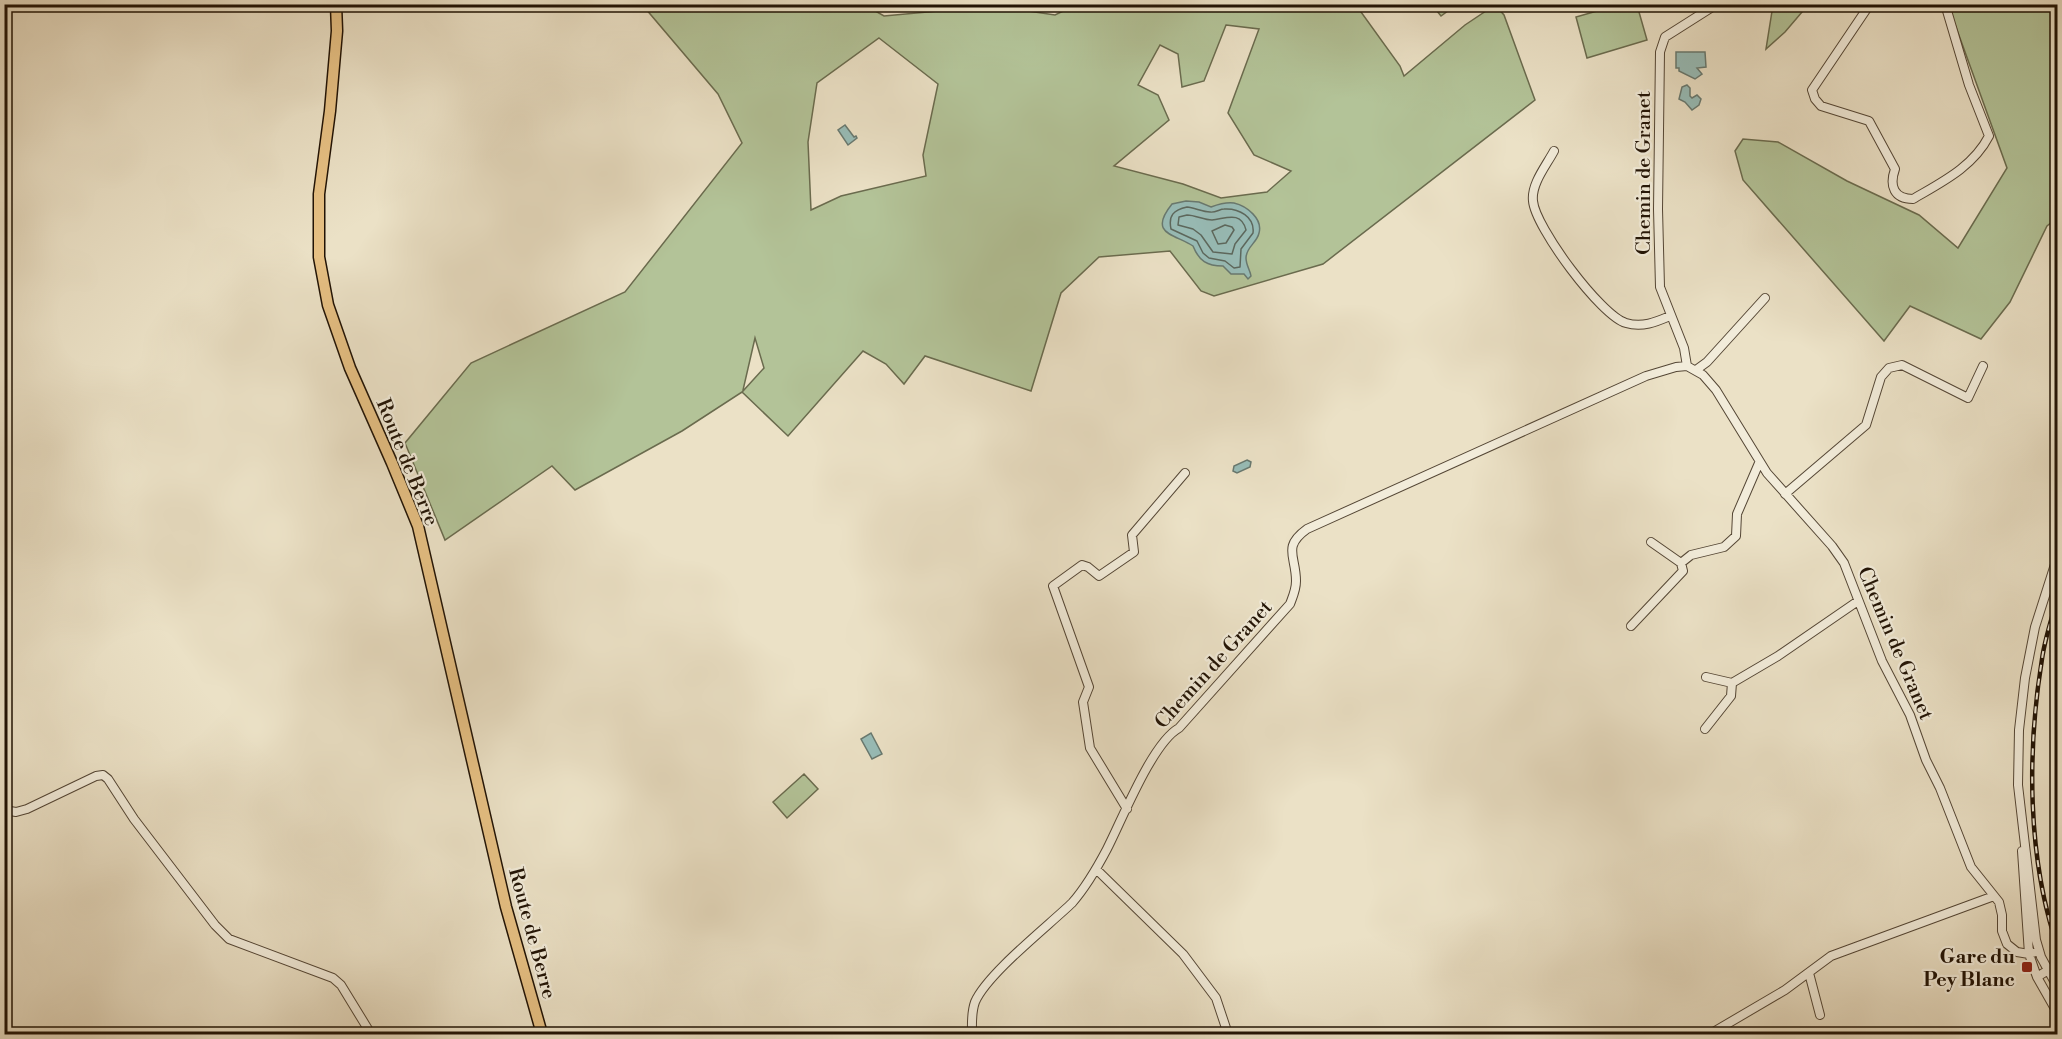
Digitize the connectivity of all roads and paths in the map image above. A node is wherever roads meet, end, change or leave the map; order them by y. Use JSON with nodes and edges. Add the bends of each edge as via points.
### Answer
{"nodes":[{"id":1,"x":336,"y":4,"type":"edge"},
{"id":2,"x":1717,"y":4,"type":"edge"},
{"id":3,"x":1870,"y":4,"type":"edge"},
{"id":4,"x":1945,"y":4,"type":"edge"},
{"id":5,"x":1554,"y":151,"type":"dead end"},
{"id":6,"x":1765,"y":298,"type":"dead end"},
{"id":7,"x":1670,"y":316,"type":"junction"},
{"id":8,"x":1687,"y":366,"type":"junction"},
{"id":9,"x":1983,"y":366,"type":"dead end"},
{"id":10,"x":1696,"y":370,"type":"junction"},
{"id":11,"x":1759,"y":463,"type":"junction"},
{"id":12,"x":1185,"y":473,"type":"dead end"},
{"id":13,"x":1785,"y":494,"type":"junction"},
{"id":14,"x":1651,"y":542,"type":"dead end"},
{"id":15,"x":2058,"y":555,"type":"edge"},
{"id":16,"x":1681,"y":563,"type":"junction"},
{"id":17,"x":1858,"y":601,"type":"junction"},
{"id":18,"x":1631,"y":626,"type":"dead end"},
{"id":19,"x":1706,"y":677,"type":"dead end"},
{"id":20,"x":1732,"y":683,"type":"junction"},
{"id":21,"x":1705,"y":729,"type":"dead end"},
{"id":22,"x":1127,"y":809,"type":"junction"},
{"id":23,"x":4,"y":810,"type":"edge"},
{"id":24,"x":2021,"y":813,"type":"junction"},
{"id":25,"x":1096,"y":869,"type":"junction"},
{"id":26,"x":1994,"y":896,"type":"junction"},
{"id":27,"x":2039,"y":951,"type":"junction"},
{"id":28,"x":2029,"y":954,"type":"junction"},
{"id":29,"x":2058,"y":964,"type":"edge"},
{"id":30,"x":2047,"y":970,"type":"junction"},
{"id":31,"x":1809,"y":973,"type":"junction"},
{"id":32,"x":2037,"y":977,"type":"junction"},
{"id":33,"x":2058,"y":988,"type":"edge"},
{"id":34,"x":2058,"y":1014,"type":"edge"},
{"id":35,"x":1820,"y":1016,"type":"dead end"},
{"id":36,"x":541,"y":1033,"type":"edge"},
{"id":37,"x":371,"y":1035,"type":"edge"},
{"id":38,"x":972,"y":1035,"type":"edge"},
{"id":39,"x":1228,"y":1035,"type":"edge"},
{"id":40,"x":1710,"y":1035,"type":"edge"}],
"edges":[{"from":1,"to":36,"type":"main road","name":"Route de Berre","via":[[330,111],[319,194],[319,257],[328,305],[350,368],[418,526],[506,908]]},
{"from":2,"to":7,"type":"street","name":"Chemin de Granet","via":[[1665,37],[1660,52],[1660,287]]},
{"from":3,"to":4,"type":"street","via":[[1812,90],[1821,106],[1869,121],[1895,169],[1892,189],[1906,199],[1913,199],[1954,175],[1982,149],[1989,136]]},
{"from":5,"to":7,"type":"street","via":[[1533,191],[1533,203],[1576,278],[1596,301],[1623,322],[1653,323]]},
{"from":6,"to":10,"type":"street"},
{"from":7,"to":8,"type":"street","name":"Chemin de Granet"},
{"from":8,"to":10,"type":"street","name":"Chemin de Granet"},
{"from":8,"to":22,"type":"street","name":"Chemin de Granet","via":[[1647,376],[1298,535],[1291,550],[1296,581],[1290,604],[1167,738]]},
{"from":9,"to":13,"type":"street","via":[[1968,398],[1902,365],[1889,368],[1881,377],[1866,425]]},
{"from":10,"to":11,"type":"street","name":"Chemin de Granet","via":[[1716,390]]},
{"from":11,"to":13,"type":"street","name":"Chemin de Granet"},
{"from":11,"to":16,"type":"street","via":[[1737,514],[1736,536],[1724,548],[1691,555]]},
{"from":12,"to":22,"type":"street","via":[[1132,535],[1134,552],[1099,576],[1082,565],[1053,586],[1089,687],[1083,702],[1090,748]]},
{"from":13,"to":17,"type":"street","name":"Chemin de Granet","via":[[1844,563]]},
{"from":14,"to":16,"type":"street"},
{"from":15,"to":24,"type":"street","via":[[2041,603],[2025,678],[2018,755]]},
{"from":16,"to":18,"type":"street","via":[[1683,571]]},
{"from":17,"to":20,"type":"street"},
{"from":17,"to":26,"type":"street","name":"Chemin de Granet","via":[[1971,867]]},
{"from":19,"to":20,"type":"street"},
{"from":20,"to":21,"type":"street","via":[[1731,696]]},
{"from":22,"to":25,"type":"street","name":"Chemin de Granet"},
{"from":23,"to":37,"type":"street","via":[[27,809],[103,775],[229,939],[333,978]]},
{"from":24,"to":27,"type":"street"},
{"from":24,"to":28,"type":"street"},
{"from":25,"to":38,"type":"street","name":"Chemin de Granet","via":[[1072,903],[982,991],[972,1013]]},
{"from":25,"to":39,"type":"street","via":[[1183,954],[1216,998]]},
{"from":26,"to":28,"type":"street","name":"Chemin de Granet","via":[[2001,908],[2007,944],[2017,952]]},
{"from":26,"to":31,"type":"street","via":[[1831,956]]},
{"from":27,"to":28,"type":"street"},
{"from":27,"to":30,"type":"street"},
{"from":28,"to":32,"type":"street"},
{"from":29,"to":30,"type":"street"},
{"from":30,"to":32,"type":"street"},
{"from":30,"to":33,"type":"street"},
{"from":31,"to":35,"type":"street"},
{"from":31,"to":40,"type":"street"},
{"from":32,"to":34,"type":"street"}]}
